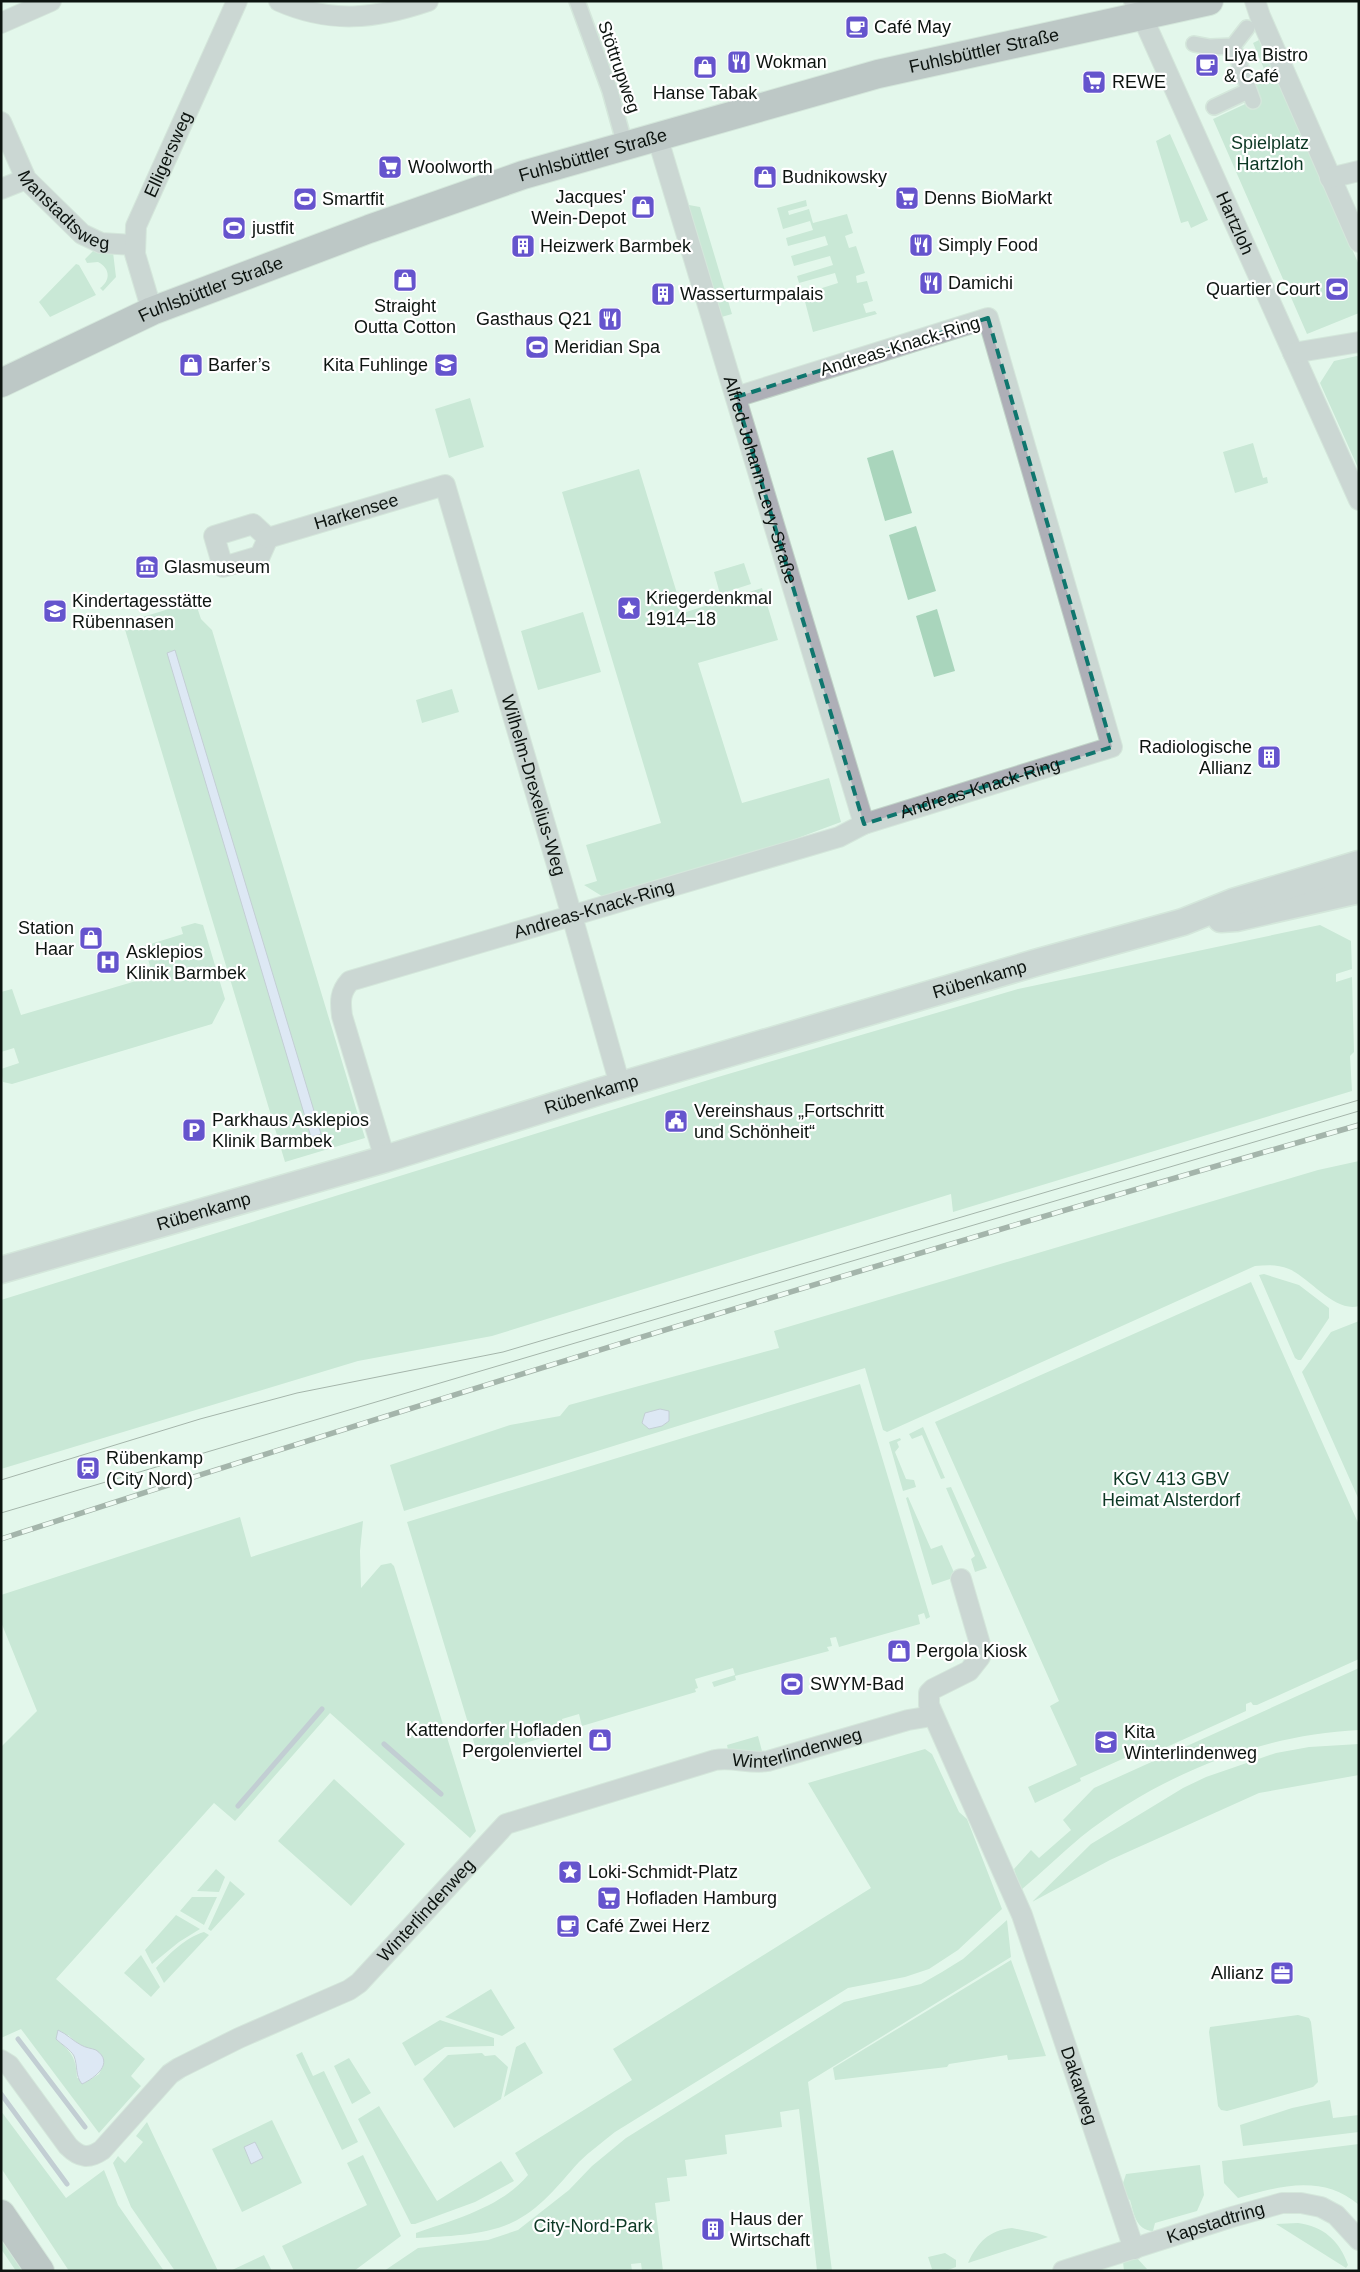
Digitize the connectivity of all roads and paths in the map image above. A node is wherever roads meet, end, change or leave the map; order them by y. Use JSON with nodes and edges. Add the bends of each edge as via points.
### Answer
{"nodes":[{"id":1,"x":51,"y":1,"type":"edge"},
{"id":2,"x":237,"y":1,"type":"edge"},
{"id":3,"x":279,"y":1,"type":"edge"},
{"id":4,"x":428,"y":1,"type":"edge"},
{"id":5,"x":577,"y":1,"type":"edge"},
{"id":6,"x":1209,"y":1,"type":"edge"},
{"id":7,"x":1255,"y":1,"type":"edge"},
{"id":8,"x":1138,"y":9,"type":"edge"},
{"id":9,"x":1,"y":23,"type":"edge"},
{"id":10,"x":1246,"y":28,"type":"dead end"},
{"id":11,"x":1194,"y":44,"type":"dead end"},
{"id":12,"x":1233,"y":46,"type":"junction"},
{"id":13,"x":1214,"y":107,"type":"dead end"},
{"id":14,"x":1,"y":122,"type":"edge"},
{"id":15,"x":658,"y":136,"type":"junction"},
{"id":16,"x":625,"y":145,"type":"junction"},
{"id":17,"x":1359,"y":171,"type":"edge"},
{"id":18,"x":1330,"y":178,"type":"junction"},
{"id":19,"x":26,"y":179,"type":"junction"},
{"id":20,"x":1,"y":189,"type":"edge"},
{"id":21,"x":1359,"y":242,"type":"edge"},
{"id":22,"x":134,"y":245,"type":"junction"},
{"id":23,"x":152,"y":311,"type":"junction"},
{"id":24,"x":1359,"y":342,"type":"edge"},
{"id":25,"x":1293,"y":353,"type":"junction"},
{"id":26,"x":1,"y":383,"type":"edge"},
{"id":27,"x":736,"y":397,"type":"junction"},
{"id":28,"x":445,"y":485,"type":"joint"},
{"id":29,"x":1359,"y":500,"type":"edge"},
{"id":30,"x":268,"y":538,"type":"dead end"},
{"id":31,"x":864,"y":824,"type":"junction"},
{"id":32,"x":1359,"y":864,"type":"edge"},
{"id":33,"x":1359,"y":890,"type":"edge"},
{"id":34,"x":572,"y":916,"type":"junction"},
{"id":35,"x":1183,"y":922,"type":"junction"},
{"id":36,"x":620,"y":1085,"type":"junction"},
{"id":37,"x":385,"y":1159,"type":"junction"},
{"id":38,"x":1,"y":1270,"type":"edge"},
{"id":39,"x":961,"y":1579,"type":"dead end"},
{"id":40,"x":932,"y":1716,"type":"junction"},
{"id":41,"x":1,"y":2060,"type":"edge"},
{"id":42,"x":1,"y":2214,"type":"edge"},
{"id":43,"x":1359,"y":2240,"type":"edge"},
{"id":44,"x":1134,"y":2249,"type":"junction"},
{"id":45,"x":40,"y":2271,"type":"edge"},
{"id":46,"x":1063,"y":2271,"type":"edge"}],
"edges":[{"from":1,"to":9,"type":"street"},
{"from":2,"to":22,"type":"street","name":"Elligersweg","via":[[136,226]]},
{"from":3,"to":4,"type":"street","via":[[326,16],[365,16],[403,10]]},
{"from":5,"to":16,"type":"street","name":"Stöttrupweg","via":[[610,90]]},
{"from":6,"to":8,"type":"main road","name":"Fuhlsbüttler Straße"},
{"from":7,"to":18,"type":"street"},
{"from":8,"to":15,"type":"main road","name":"Fuhlsbüttler Straße","via":[[885,72]]},
{"from":8,"to":25,"type":"street","name":"Hartzloh"},
{"from":10,"to":12,"type":"street"},
{"from":11,"to":12,"type":"street"},
{"from":12,"to":13,"type":"street","via":[[1250,96]]},
{"from":14,"to":19,"type":"street","name":"Manstadtsweg"},
{"from":15,"to":16,"type":"main road","name":"Fuhlsbüttler Straße"},
{"from":15,"to":27,"type":"street","name":"Alfred-Johann-Levy-Straße"},
{"from":16,"to":23,"type":"main road","name":"Fuhlsbüttler Straße","via":[[513,178]]},
{"from":17,"to":18,"type":"street"},
{"from":18,"to":21,"type":"street"},
{"from":19,"to":20,"type":"street"},
{"from":19,"to":22,"type":"street","name":"Manstadtsweg","via":[[82,234],[101,243]]},
{"from":22,"to":23,"type":"street","name":"Elligersweg"},
{"from":23,"to":26,"type":"main road","name":"Fuhlsbüttler Straße"},
{"from":24,"to":25,"type":"street"},
{"from":25,"to":29,"type":"street","name":"Hartzloh"},
{"from":27,"to":31,"type":"street","name":"Alfred-Johann-Levy-Straße"},
{"from":27,"to":31,"type":"street","name":"Andreas-Knack-Ring","via":[[988,318],[1112,747]]},
{"from":28,"to":30,"type":"street","name":"Harkensee"},
{"from":28,"to":34,"type":"street","name":"Wilhelm-Drexelius-Weg"},
{"from":31,"to":34,"type":"street","name":"Andreas-Knack-Ring","via":[[839,836]]},
{"from":32,"to":35,"type":"street","name":"Rübenkamp","via":[[1233,902]]},
{"from":33,"to":35,"type":"street","name":"Rübenkamp","via":[[1236,918]]},
{"from":34,"to":36,"type":"street","name":"Wilhelm-Drexelius-Weg"},
{"from":34,"to":37,"type":"street","name":"Andreas-Knack-Ring","via":[[350,981],[342,989],[342,1016]]},
{"from":35,"to":36,"type":"street","name":"Rübenkamp"},
{"from":36,"to":37,"type":"street","name":"Rübenkamp"},
{"from":37,"to":38,"type":"street","name":"Rübenkamp"},
{"from":39,"to":40,"type":"street","via":[[980,1644],[980,1657],[969,1671],[930,1693],[928,1699]]},
{"from":40,"to":41,"type":"street","name":"Winterlindenweg","via":[[768,1761],[753,1763],[724,1759],[708,1762],[512,1821],[501,1827],[359,1983],[179,2068],[94,2155],[86,2157],[72,2150],[9,2065]]},
{"from":40,"to":44,"type":"street","name":"Dakarweg","via":[[993,1845],[1025,1923]]},
{"from":42,"to":45,"type":"main road"},
{"from":43,"to":44,"type":"street","name":"Kapstadtring","via":[[1336,2215],[1321,2207],[1282,2203]]},
{"from":44,"to":46,"type":"street","name":"Kapstadtring"}]}
